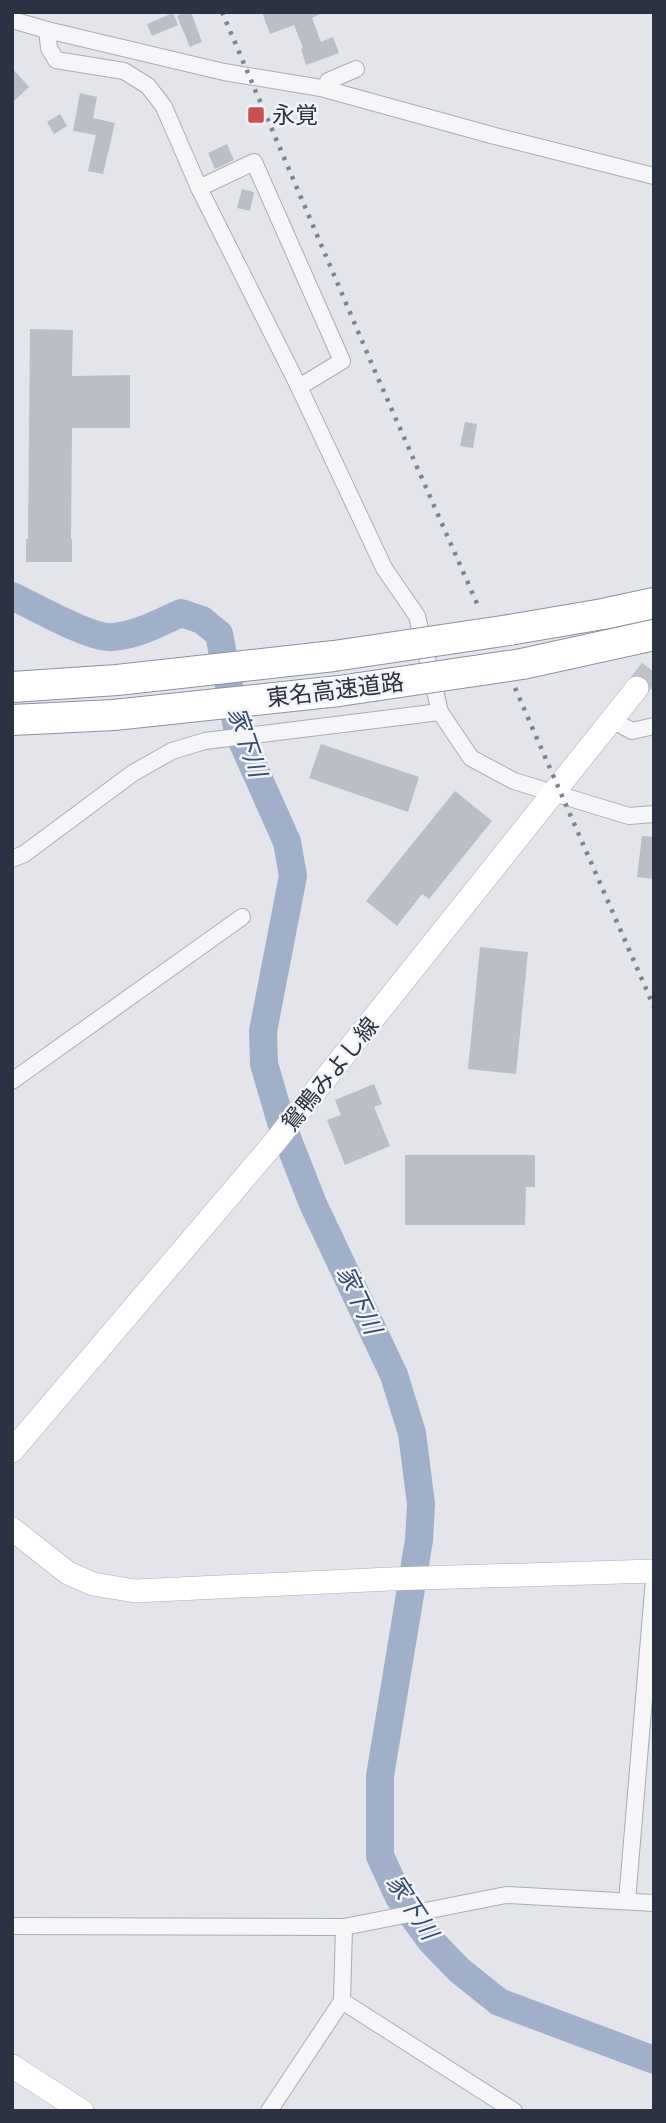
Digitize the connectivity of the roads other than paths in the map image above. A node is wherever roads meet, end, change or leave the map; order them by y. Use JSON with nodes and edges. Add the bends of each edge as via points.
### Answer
{"nodes":[{"id":1,"x":12,"y":20,"type":"edge"},
{"id":2,"x":47,"y":30,"type":"junction"},
{"id":3,"x":356,"y":69,"type":"dead end"},
{"id":4,"x":495,"y":136,"type":"junction"},
{"id":5,"x":654,"y":176,"type":"edge"},
{"id":6,"x":199,"y":188,"type":"junction"},
{"id":7,"x":299,"y":387,"type":"junction"},
{"id":8,"x":654,"y":591,"type":"edge"},
{"id":9,"x":654,"y":603,"type":"edge"},
{"id":10,"x":603,"y":614,"type":"junction"},
{"id":11,"x":654,"y":635,"type":"edge"},
{"id":12,"x":334,"y":656,"type":"junction"},
{"id":13,"x":12,"y":667,"type":"edge"},
{"id":14,"x":12,"y":687,"type":"edge"},
{"id":15,"x":637,"y":688,"type":"tunnel mouth"},
{"id":16,"x":440,"y":712,"type":"junction"},
{"id":17,"x":12,"y":720,"type":"edge"},
{"id":18,"x":612,"y":720,"type":"junction"},
{"id":19,"x":654,"y":726,"type":"edge"},
{"id":20,"x":554,"y":794,"type":"junction"},
{"id":21,"x":654,"y":814,"type":"edge"},
{"id":22,"x":12,"y":859,"type":"edge"},
{"id":23,"x":242,"y":917,"type":"dead end"},
{"id":24,"x":12,"y":1081,"type":"edge"},
{"id":25,"x":12,"y":1451,"type":"edge"},
{"id":26,"x":12,"y":1529,"type":"edge"},
{"id":27,"x":654,"y":1571,"type":"edge"},
{"id":28,"x":654,"y":1579,"type":"edge"},
{"id":29,"x":627,"y":1901,"type":"junction"},
{"id":30,"x":654,"y":1903,"type":"edge"},
{"id":31,"x":12,"y":1926,"type":"edge"},
{"id":32,"x":344,"y":1927,"type":"junction"},
{"id":33,"x":342,"y":2001,"type":"junction"},
{"id":34,"x":12,"y":2066,"type":"edge"},
{"id":35,"x":82,"y":2111,"type":"edge"},
{"id":36,"x":269,"y":2111,"type":"edge"},
{"id":37,"x":514,"y":2111,"type":"edge"}],
"edges":[{"from":1,"to":2,"type":"street"},
{"from":2,"to":4,"type":"street","via":[[224,72],[321,88]]},
{"from":2,"to":6,"type":"street","via":[[56,60],[124,71],[148,86],[164,107]]},
{"from":3,"to":4,"type":"street","via":[[328,80],[486,125]]},
{"from":4,"to":5,"type":"street"},
{"from":6,"to":7,"type":"street"},
{"from":6,"to":7,"type":"street","via":[[254,162],[342,362]]},
{"from":7,"to":16,"type":"street","via":[[384,568],[417,616]]},
{"from":8,"to":10,"type":"highway"},
{"from":9,"to":10,"type":"highway","name":"東名高速道路"},
{"from":10,"to":12,"type":"highway","name":"東名高速道路","bridge":true},
{"from":11,"to":17,"type":"highway","name":"東名高速道路","bridge":true,"via":[[522,664],[339,691],[114,715]]},
{"from":12,"to":13,"type":"highway"},
{"from":12,"to":14,"type":"highway","name":"東名高速道路"},
{"from":15,"to":18,"type":"main road","name":"鴛鴨みよし線"},
{"from":16,"to":20,"type":"street","via":[[471,758],[514,781]]},
{"from":16,"to":22,"type":"street","via":[[205,741],[172,751],[133,773]]},
{"from":18,"to":19,"type":"street","via":[[632,731]]},
{"from":18,"to":20,"type":"main road","name":"鴛鴨みよし線"},
{"from":20,"to":21,"type":"street","via":[[629,816]]},
{"from":20,"to":25,"type":"main road","name":"鴛鴨みよし線","via":[[274,1143]]},
{"from":23,"to":24,"type":"street"},
{"from":26,"to":27,"type":"main road","via":[[68,1573],[93,1584],[135,1591]]},
{"from":28,"to":29,"type":"street"},
{"from":29,"to":30,"type":"street"},
{"from":29,"to":32,"type":"street","via":[[506,1895]]},
{"from":31,"to":32,"type":"street"},
{"from":32,"to":33,"type":"street"},
{"from":33,"to":36,"type":"street"},
{"from":33,"to":37,"type":"street"},
{"from":34,"to":35,"type":"main road"}]}
